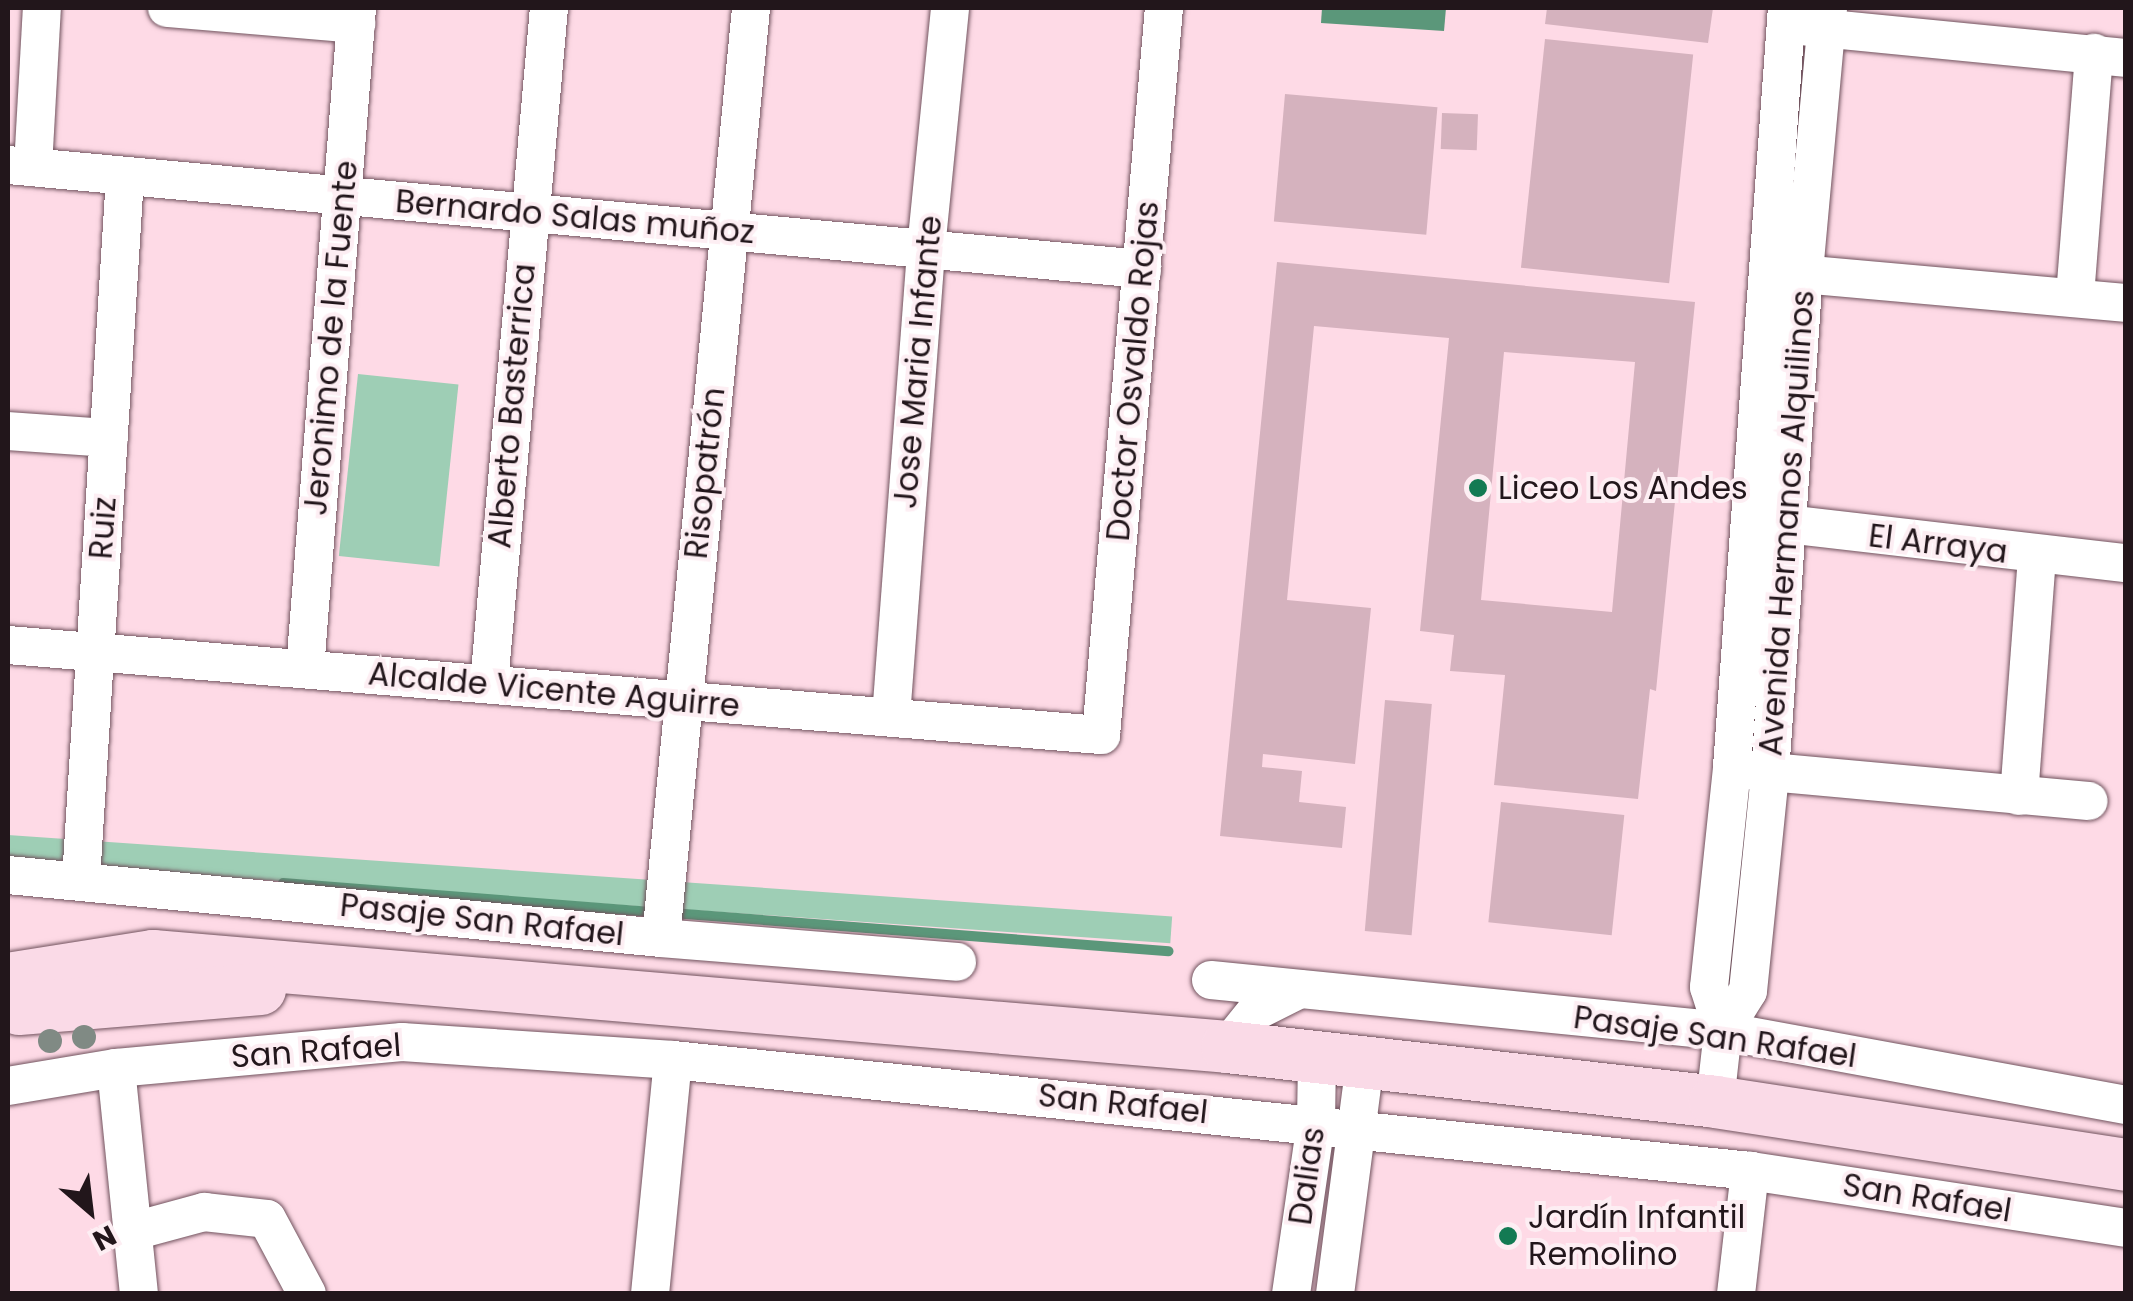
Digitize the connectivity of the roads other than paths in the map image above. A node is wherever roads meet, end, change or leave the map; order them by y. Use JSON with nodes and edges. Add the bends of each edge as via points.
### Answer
{"nodes":[{"id":1,"x":42,"y":8,"type":"edge"},
{"id":2,"x":166,"y":8,"type":"edge"},
{"id":3,"x":548,"y":8,"type":"edge"},
{"id":4,"x":751,"y":8,"type":"edge"},
{"id":5,"x":950,"y":8,"type":"edge"},
{"id":6,"x":1164,"y":8,"type":"edge"},
{"id":7,"x":356,"y":16,"type":"edge"},
{"id":8,"x":1787,"y":16,"type":"edge"},
{"id":9,"x":1826,"y":19,"type":"edge"},
{"id":10,"x":2110,"y":56,"type":"edge"},
{"id":11,"x":20,"y":166,"type":"edge"},
{"id":12,"x":126,"y":176,"type":"junction"},
{"id":13,"x":342,"y":196,"type":"junction"},
{"id":14,"x":528,"y":212,"type":"junction"},
{"id":15,"x":729,"y":231,"type":"junction"},
{"id":16,"x":926,"y":249,"type":"junction"},
{"id":17,"x":1142,"y":269,"type":"junction"},
{"id":18,"x":1766,"y":271,"type":"junction"},
{"id":19,"x":1804,"y":272,"type":"junction"},
{"id":20,"x":2075,"y":296,"type":"junction"},
{"id":21,"x":2126,"y":303,"type":"edge"},
{"id":22,"x":8,"y":430,"type":"edge"},
{"id":23,"x":109,"y":438,"type":"junction"},
{"id":24,"x":1769,"y":522,"type":"junction"},
{"id":25,"x":2037,"y":556,"type":"junction"},
{"id":26,"x":2126,"y":563,"type":"edge"},
{"id":27,"x":8,"y":645,"type":"edge"},
{"id":28,"x":95,"y":652,"type":"junction"},
{"id":29,"x":304,"y":669,"type":"junction"},
{"id":30,"x":488,"y":684,"type":"junction"},
{"id":31,"x":682,"y":700,"type":"junction"},
{"id":32,"x":891,"y":717,"type":"junction"},
{"id":33,"x":1101,"y":735,"type":"joint"},
{"id":34,"x":1732,"y":768,"type":"junction"},
{"id":35,"x":1770,"y":774,"type":"junction"},
{"id":36,"x":2018,"y":796,"type":"junction"},
{"id":37,"x":2089,"y":801,"type":"dead end"},
{"id":38,"x":8,"y":874,"type":"edge"},
{"id":39,"x":81,"y":880,"type":"junction"},
{"id":40,"x":661,"y":938,"type":"junction"},
{"id":41,"x":8,"y":945,"type":"edge"},
{"id":42,"x":154,"y":956,"type":"junction"},
{"id":43,"x":957,"y":962,"type":"dead end"},
{"id":44,"x":400,"y":976,"type":"junction"},
{"id":45,"x":8,"y":979,"type":"edge"},
{"id":46,"x":1211,"y":980,"type":"dead end"},
{"id":47,"x":1302,"y":988,"type":"junction"},
{"id":48,"x":8,"y":1009,"type":"edge"},
{"id":49,"x":1723,"y":1031,"type":"junction"},
{"id":50,"x":1227,"y":1047,"type":"junction"},
{"id":51,"x":674,"y":1060,"type":"junction"},
{"id":52,"x":1341,"y":1061,"type":"junction"},
{"id":53,"x":116,"y":1068,"type":"junction"},
{"id":54,"x":8,"y":1086,"type":"edge"},
{"id":55,"x":1715,"y":1102,"type":"junction"},
{"id":56,"x":2126,"y":1105,"type":"edge"},
{"id":57,"x":1316,"y":1124,"type":"junction"},
{"id":58,"x":1358,"y":1128,"type":"junction"},
{"id":59,"x":2126,"y":1165,"type":"edge"},
{"id":60,"x":1750,"y":1171,"type":"junction"},
{"id":61,"x":2126,"y":1228,"type":"edge"},
{"id":62,"x":134,"y":1231,"type":"junction"},
{"id":63,"x":139,"y":1294,"type":"edge"},
{"id":64,"x":307,"y":1294,"type":"edge"},
{"id":65,"x":650,"y":1294,"type":"edge"},
{"id":66,"x":1291,"y":1294,"type":"edge"},
{"id":67,"x":1335,"y":1294,"type":"edge"},
{"id":68,"x":1736,"y":1294,"type":"edge"}],
"edges":[{"from":1,"to":11,"type":"street"},
{"from":2,"to":7,"type":"street"},
{"from":3,"to":14,"type":"street","name":"Alberto Basterrica"},
{"from":4,"to":15,"type":"street","name":"Risopatrón"},
{"from":5,"to":16,"type":"street","name":"Jose Maria Infante"},
{"from":6,"to":17,"type":"street","name":"Doctor Osvaldo Rojas"},
{"from":7,"to":13,"type":"street","name":"Jeronimo de la Fuente"},
{"from":8,"to":9,"type":"street"},
{"from":8,"to":18,"type":"street","name":"Avenida Hermanos Alquilinos"},
{"from":9,"to":10,"type":"street"},
{"from":9,"to":19,"type":"street","name":"Avenida Hermanos Alquilinos"},
{"from":10,"to":20,"type":"street"},
{"from":11,"to":12,"type":"street","name":"Bernardo Salas muñoz"},
{"from":12,"to":13,"type":"street","name":"Bernardo Salas muñoz"},
{"from":12,"to":23,"type":"street","name":"Ruiz"},
{"from":13,"to":14,"type":"street","name":"Bernardo Salas muñoz"},
{"from":13,"to":29,"type":"street","name":"Jeronimo de la Fuente"},
{"from":14,"to":15,"type":"street","name":"Bernardo Salas muñoz"},
{"from":14,"to":30,"type":"street","name":"Alberto Basterrica"},
{"from":15,"to":16,"type":"street","name":"Bernardo Salas muñoz"},
{"from":15,"to":31,"type":"street","name":"Risopatrón"},
{"from":16,"to":17,"type":"street","name":"Bernardo Salas muñoz"},
{"from":16,"to":32,"type":"street","name":"Jose Maria Infante"},
{"from":17,"to":33,"type":"street","name":"Doctor Osvaldo Rojas"},
{"from":18,"to":19,"type":"street"},
{"from":18,"to":24,"type":"street","name":"Avenida Hermanos Alquilinos"},
{"from":19,"to":20,"type":"street"},
{"from":19,"to":24,"type":"street","name":"Avenida Hermanos Alquilinos"},
{"from":20,"to":21,"type":"street"},
{"from":22,"to":23,"type":"street"},
{"from":23,"to":28,"type":"street","name":"Ruiz"},
{"from":24,"to":25,"type":"street","name":"El Arraya"},
{"from":24,"to":34,"type":"street","name":"Avenida Hermanos Alquilinos"},
{"from":24,"to":35,"type":"street","name":"Avenida Hermanos Alquilinos"},
{"from":25,"to":26,"type":"street","name":"El Arraya"},
{"from":25,"to":36,"type":"street"},
{"from":27,"to":28,"type":"street","name":"Alcalde Vicente Aguirre"},
{"from":28,"to":29,"type":"street","name":"Alcalde Vicente Aguirre"},
{"from":28,"to":39,"type":"street","name":"Ruiz"},
{"from":29,"to":30,"type":"street","name":"Alcalde Vicente Aguirre"},
{"from":30,"to":31,"type":"street","name":"Alcalde Vicente Aguirre"},
{"from":31,"to":32,"type":"street","name":"Alcalde Vicente Aguirre"},
{"from":31,"to":40,"type":"street","name":"Risopatrón"},
{"from":32,"to":33,"type":"street","name":"Alcalde Vicente Aguirre"},
{"from":34,"to":35,"type":"street"},
{"from":34,"to":49,"type":"street","name":"Avenida Hermanos Alquilinos","via":[[1708,986]]},
{"from":35,"to":36,"type":"street"},
{"from":35,"to":49,"type":"street","name":"Avenida Hermanos Alquilinos","via":[[1748,991]]},
{"from":36,"to":37,"type":"street"},
{"from":38,"to":39,"type":"street","name":"Pasaje San Rafael"},
{"from":39,"to":40,"type":"street","name":"Pasaje San Rafael"},
{"from":40,"to":43,"type":"street","name":"Pasaje San Rafael"},
{"from":41,"to":42,"type":"main road"},
{"from":42,"to":44,"type":"main road"},
{"from":42,"to":45,"type":"main road"},
{"from":44,"to":48,"type":"main road"},
{"from":44,"to":50,"type":"main road","name":"San Rafael"},
{"from":46,"to":47,"type":"street","name":"Pasaje San Rafael"},
{"from":47,"to":49,"type":"street","name":"Pasaje San Rafael"},
{"from":47,"to":50,"type":"street","via":[[1256,1010]]},
{"from":49,"to":55,"type":"street","name":"Avenida Hermanos Alquilinos"},
{"from":49,"to":56,"type":"street","name":"Pasaje San Rafael"},
{"from":50,"to":52,"type":"main road","name":"San Rafael"},
{"from":51,"to":53,"type":"street","name":"San Rafael","via":[[402,1042]]},
{"from":51,"to":57,"type":"street","name":"San Rafael"},
{"from":51,"to":65,"type":"street"},
{"from":52,"to":55,"type":"main road","name":"San Rafael"},
{"from":52,"to":57,"type":"street","name":"Dalias"},
{"from":52,"to":58,"type":"street","name":"Dalias"},
{"from":53,"to":54,"type":"street","name":"San Rafael"},
{"from":53,"to":62,"type":"street"},
{"from":55,"to":59,"type":"main road","name":"San Rafael"},
{"from":57,"to":58,"type":"street","name":"San Rafael"},
{"from":57,"to":66,"type":"street","name":"Dalias"},
{"from":58,"to":60,"type":"street","name":"San Rafael"},
{"from":58,"to":67,"type":"street","name":"Dalias"},
{"from":60,"to":61,"type":"street","name":"San Rafael"},
{"from":60,"to":68,"type":"street"},
{"from":62,"to":63,"type":"street"},
{"from":62,"to":64,"type":"street","via":[[204,1212],[266,1219]]}]}
